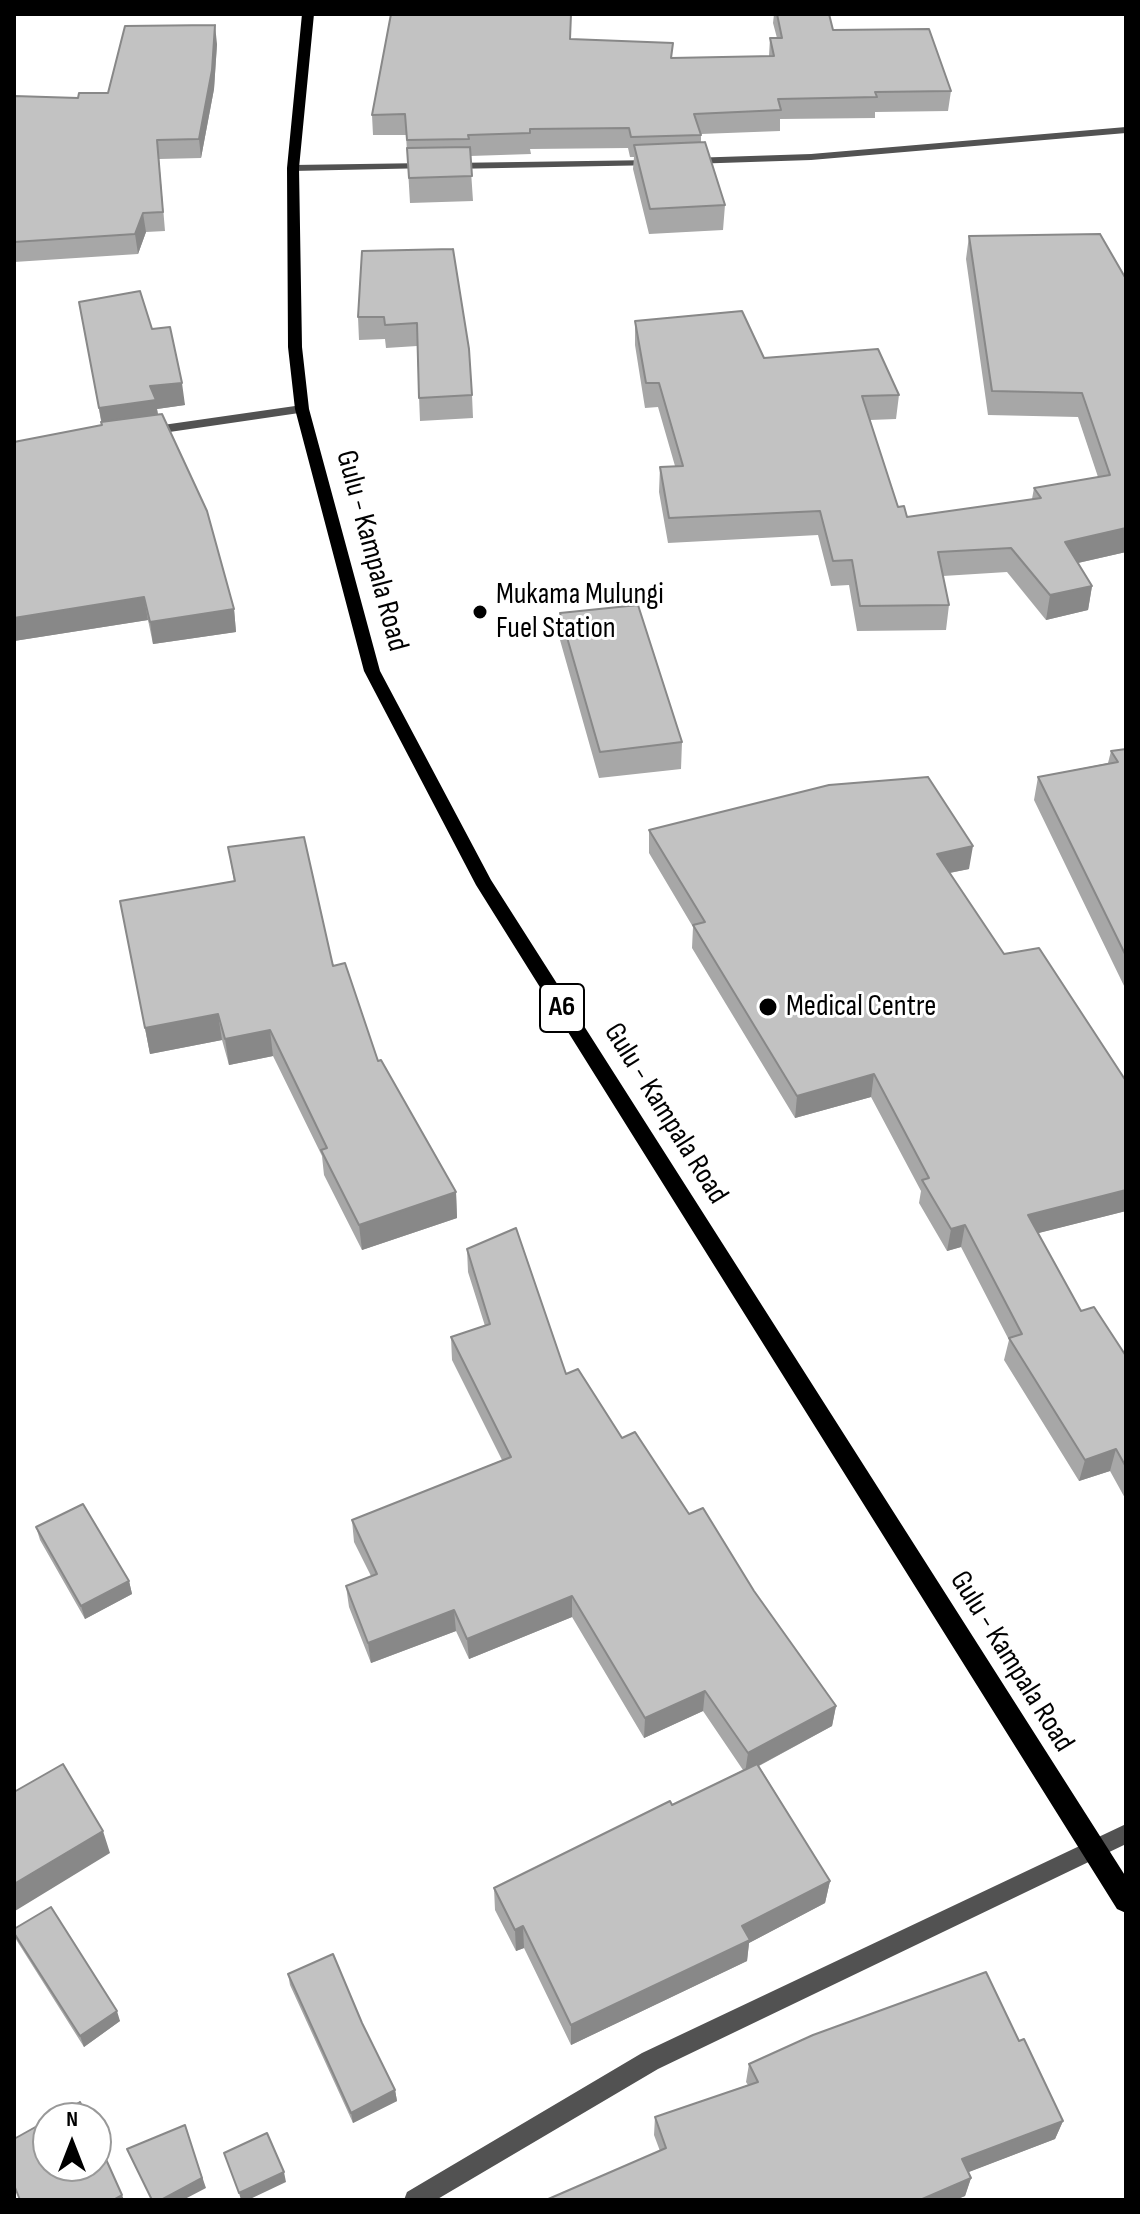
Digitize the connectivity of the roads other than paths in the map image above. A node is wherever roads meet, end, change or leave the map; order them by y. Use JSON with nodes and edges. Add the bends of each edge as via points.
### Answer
{"nodes":[{"id":1,"x":308,"y":14,"type":"edge"},
{"id":2,"x":1126,"y":130,"type":"edge"},
{"id":3,"x":678,"y":162,"type":"edge"},
{"id":4,"x":663,"y":163,"type":"edge"},
{"id":5,"x":293,"y":168,"type":"junction"},
{"id":6,"x":302,"y":409,"type":"junction"},
{"id":7,"x":135,"y":432,"type":"edge"},
{"id":8,"x":1126,"y":1834,"type":"edge"},
{"id":9,"x":1093,"y":1848,"type":"junction"},
{"id":10,"x":1126,"y":1900,"type":"edge"},
{"id":11,"x":415,"y":2200,"type":"edge"}],
"edges":[{"from":1,"to":5,"type":"main road","name":"Gulu - Kampala Road","number":"A6"},
{"from":2,"to":3,"type":"street","via":[[811,157]]},
{"from":4,"to":5,"type":"street"},
{"from":5,"to":6,"type":"main road","name":"Gulu - Kampala Road","number":"A6","via":[[295,347]]},
{"from":6,"to":7,"type":"street"},
{"from":6,"to":9,"type":"main road","name":"Gulu - Kampala Road","number":"A6","via":[[372,671],[482,881]]},
{"from":8,"to":9,"type":"street"},
{"from":9,"to":10,"type":"main road","name":"Gulu - Kampala Road","number":"A6"},
{"from":9,"to":11,"type":"street","via":[[650,2061]]}]}
